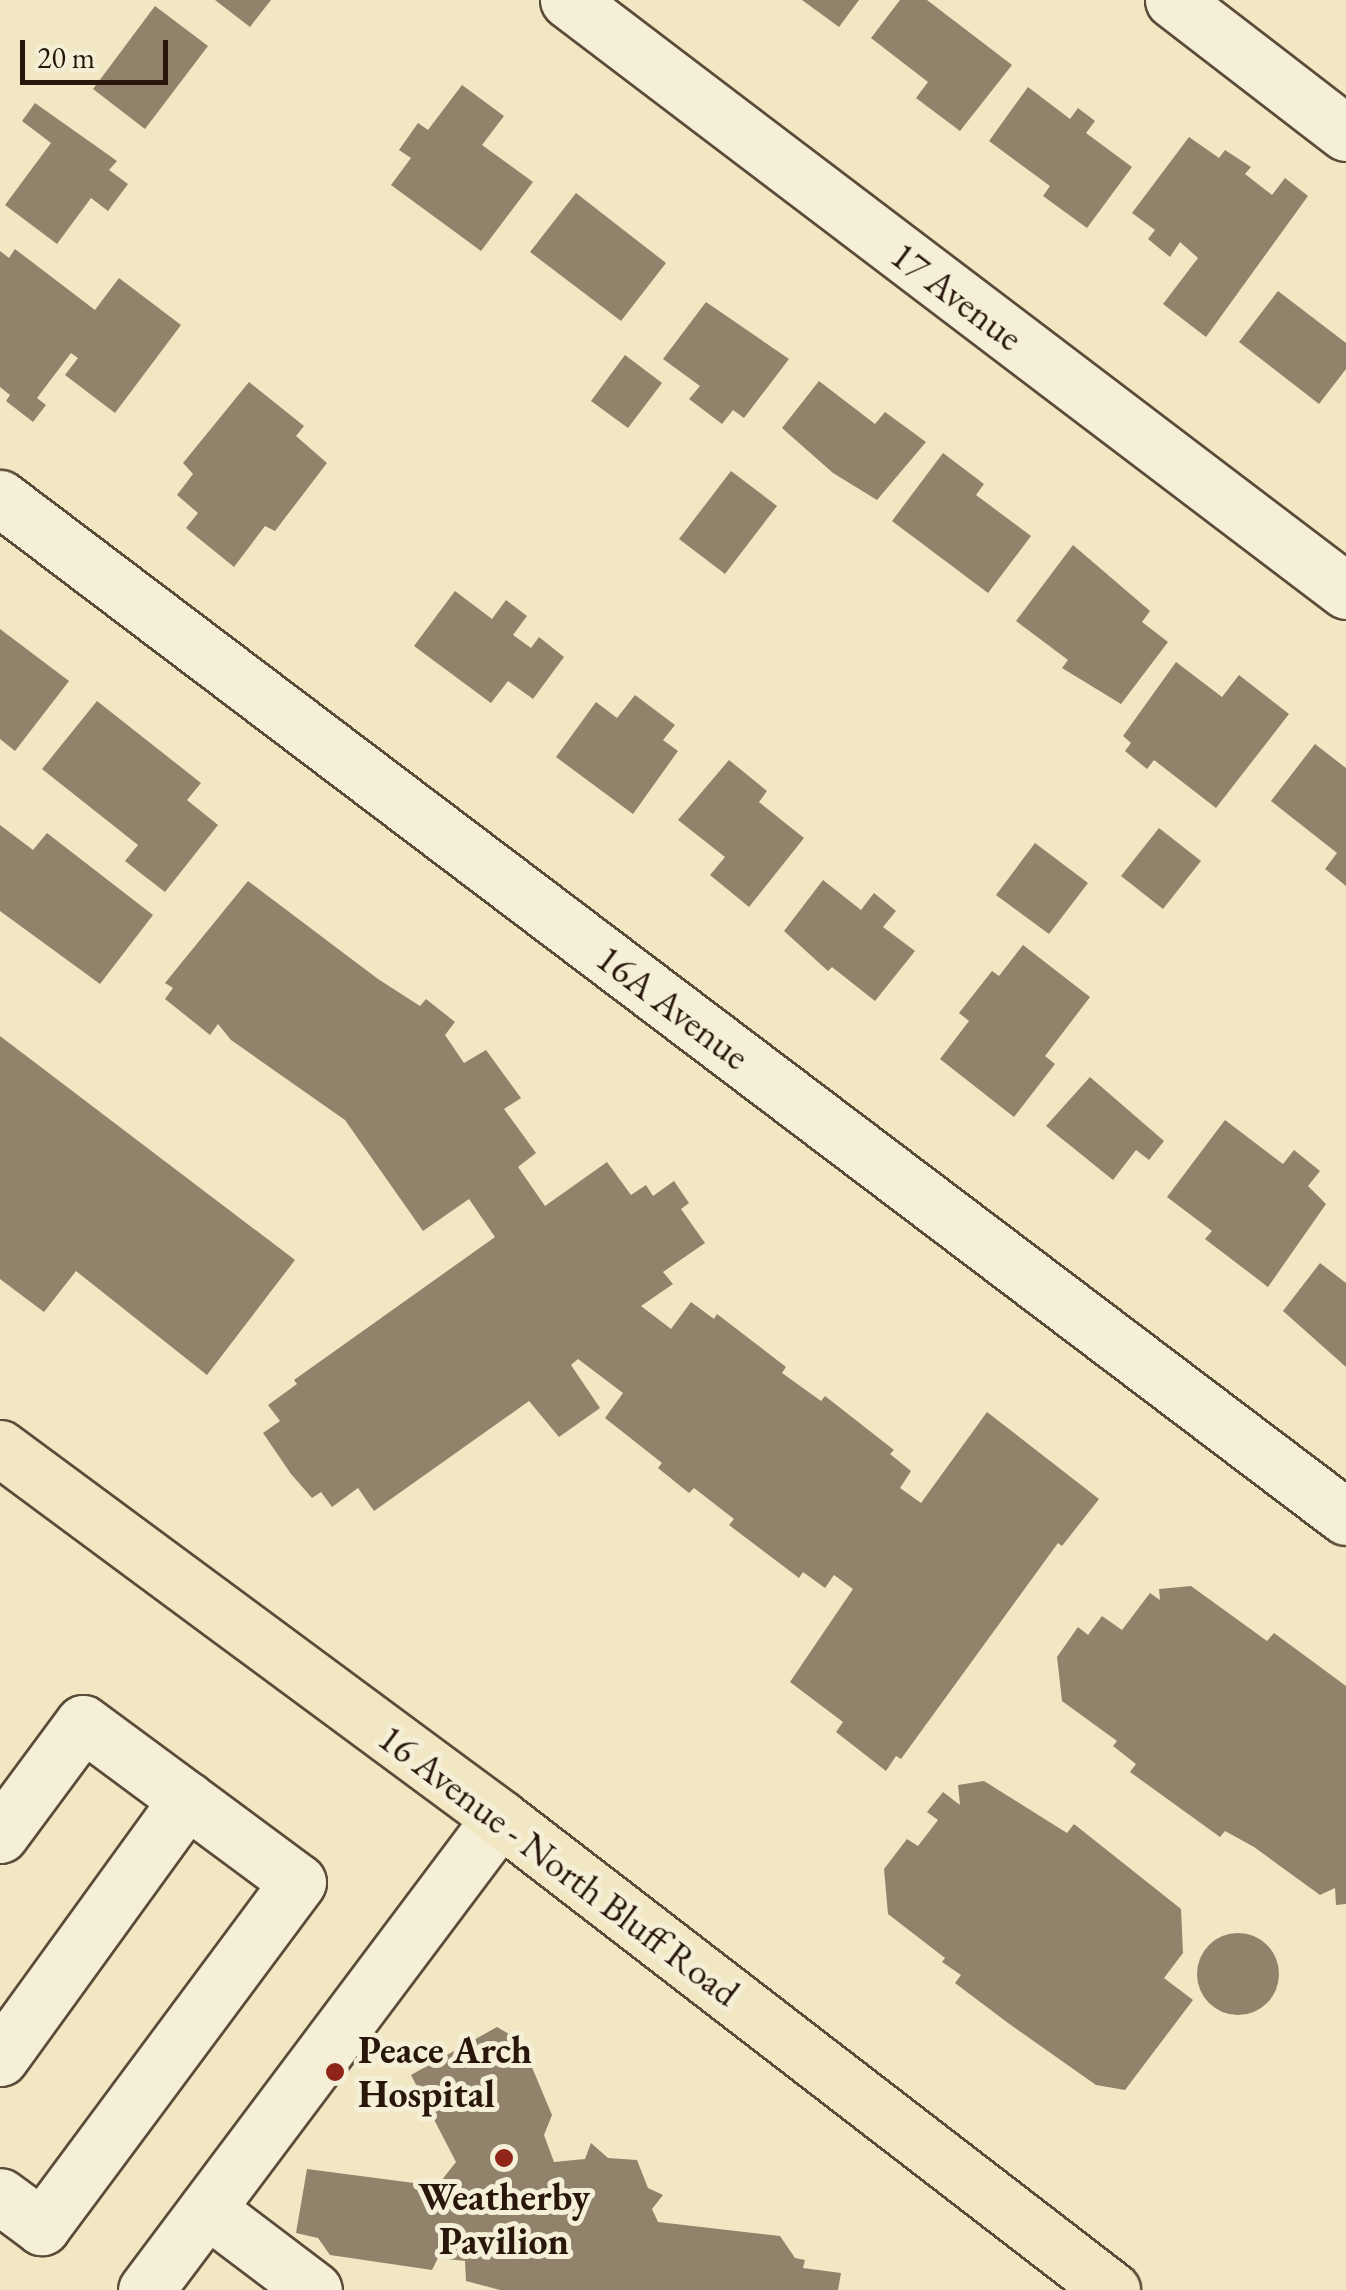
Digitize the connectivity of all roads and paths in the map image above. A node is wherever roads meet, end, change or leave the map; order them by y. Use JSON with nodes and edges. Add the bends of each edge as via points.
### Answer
{"nodes":[{"id":1,"x":568,"y":0,"type":"edge"},
{"id":2,"x":1173,"y":0,"type":"edge"},
{"id":3,"x":1346,"y":133,"type":"edge"},
{"id":4,"x":0,"y":498,"type":"edge"},
{"id":5,"x":1346,"y":591,"type":"edge"},
{"id":6,"x":0,"y":1448,"type":"edge"},
{"id":7,"x":1346,"y":1516,"type":"edge"},
{"id":8,"x":187,"y":1800,"type":"junction"},
{"id":9,"x":500,"y":1818,"type":"junction"},
{"id":10,"x":0,"y":1835,"type":"edge"},
{"id":11,"x":0,"y":2058,"type":"edge"},
{"id":12,"x":0,"y":2196,"type":"edge"},
{"id":13,"x":207,"y":2209,"type":"junction"},
{"id":14,"x":146,"y":2290,"type":"edge"},
{"id":15,"x":314,"y":2290,"type":"edge"},
{"id":16,"x":1112,"y":2290,"type":"edge"}],
"edges":[{"from":1,"to":5,"type":"street","name":"17 Avenue"},
{"from":2,"to":3,"type":"street"},
{"from":4,"to":7,"type":"street","name":"16A Avenue"},
{"from":6,"to":9,"type":"main road","name":"16 Avenue - North Bluff Road"},
{"from":8,"to":10,"type":"street","via":[[83,1723]]},
{"from":8,"to":11,"type":"street"},
{"from":8,"to":12,"type":"street","via":[[298,1882],[42,2227]]},
{"from":9,"to":13,"type":"street"},
{"from":9,"to":16,"type":"main road","name":"16 Avenue - North Bluff Road"},
{"from":13,"to":14,"type":"street"},
{"from":13,"to":15,"type":"street"}]}
